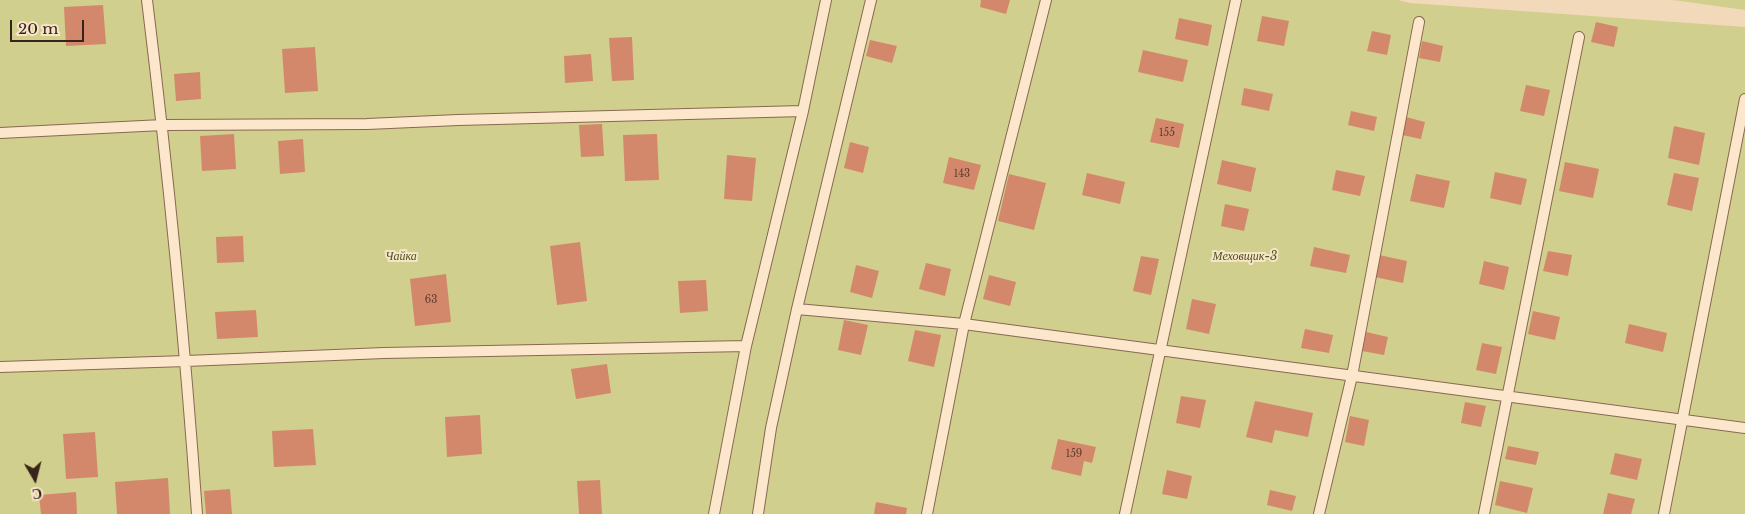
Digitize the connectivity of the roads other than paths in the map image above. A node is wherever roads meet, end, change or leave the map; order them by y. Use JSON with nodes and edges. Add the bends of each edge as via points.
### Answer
{"nodes":[{"id":1,"x":148,"y":0,"type":"edge"},
{"id":2,"x":826,"y":0,"type":"edge"},
{"id":3,"x":871,"y":0,"type":"edge"},
{"id":4,"x":1046,"y":0,"type":"edge"},
{"id":5,"x":1236,"y":0,"type":"edge"},
{"id":6,"x":1419,"y":22,"type":"dead end"},
{"id":7,"x":1579,"y":37,"type":"dead end"},
{"id":8,"x":1745,"y":99,"type":"edge"},
{"id":9,"x":803,"y":111,"type":"junction"},
{"id":10,"x":163,"y":125,"type":"junction"},
{"id":11,"x":0,"y":133,"type":"edge"},
{"id":12,"x":797,"y":309,"type":"junction"},
{"id":13,"x":964,"y":324,"type":"junction"},
{"id":14,"x":746,"y":346,"type":"junction"},
{"id":15,"x":1161,"y":351,"type":"junction"},
{"id":16,"x":186,"y":361,"type":"junction"},
{"id":17,"x":0,"y":367,"type":"edge"},
{"id":18,"x":1352,"y":376,"type":"junction"},
{"id":19,"x":1507,"y":397,"type":"junction"},
{"id":20,"x":1683,"y":420,"type":"junction"},
{"id":21,"x":1745,"y":428,"type":"edge"},
{"id":22,"x":197,"y":514,"type":"edge"},
{"id":23,"x":714,"y":514,"type":"edge"},
{"id":24,"x":758,"y":514,"type":"edge"},
{"id":25,"x":927,"y":514,"type":"edge"},
{"id":26,"x":1125,"y":514,"type":"edge"},
{"id":27,"x":1319,"y":514,"type":"edge"},
{"id":28,"x":1484,"y":514,"type":"edge"},
{"id":29,"x":1664,"y":514,"type":"edge"}],
"edges":[{"from":1,"to":10,"type":"lane"},
{"from":2,"to":9,"type":"lane"},
{"from":3,"to":12,"type":"lane"},
{"from":4,"to":13,"type":"lane"},
{"from":5,"to":15,"type":"lane"},
{"from":6,"to":18,"type":"lane"},
{"from":7,"to":19,"type":"lane"},
{"from":8,"to":20,"type":"lane"},
{"from":9,"to":10,"type":"lane","via":[[367,124]]},
{"from":9,"to":14,"type":"lane"},
{"from":10,"to":11,"type":"lane"},
{"from":10,"to":16,"type":"lane"},
{"from":12,"to":13,"type":"lane"},
{"from":12,"to":24,"type":"lane","via":[[771,428]]},
{"from":13,"to":15,"type":"lane"},
{"from":13,"to":25,"type":"lane"},
{"from":14,"to":16,"type":"lane","via":[[384,353]]},
{"from":14,"to":23,"type":"lane"},
{"from":15,"to":18,"type":"lane"},
{"from":15,"to":26,"type":"lane"},
{"from":16,"to":17,"type":"lane"},
{"from":16,"to":22,"type":"lane"},
{"from":18,"to":19,"type":"lane"},
{"from":18,"to":27,"type":"lane"},
{"from":19,"to":20,"type":"lane"},
{"from":19,"to":28,"type":"lane"},
{"from":20,"to":21,"type":"lane"},
{"from":20,"to":29,"type":"lane"}]}
